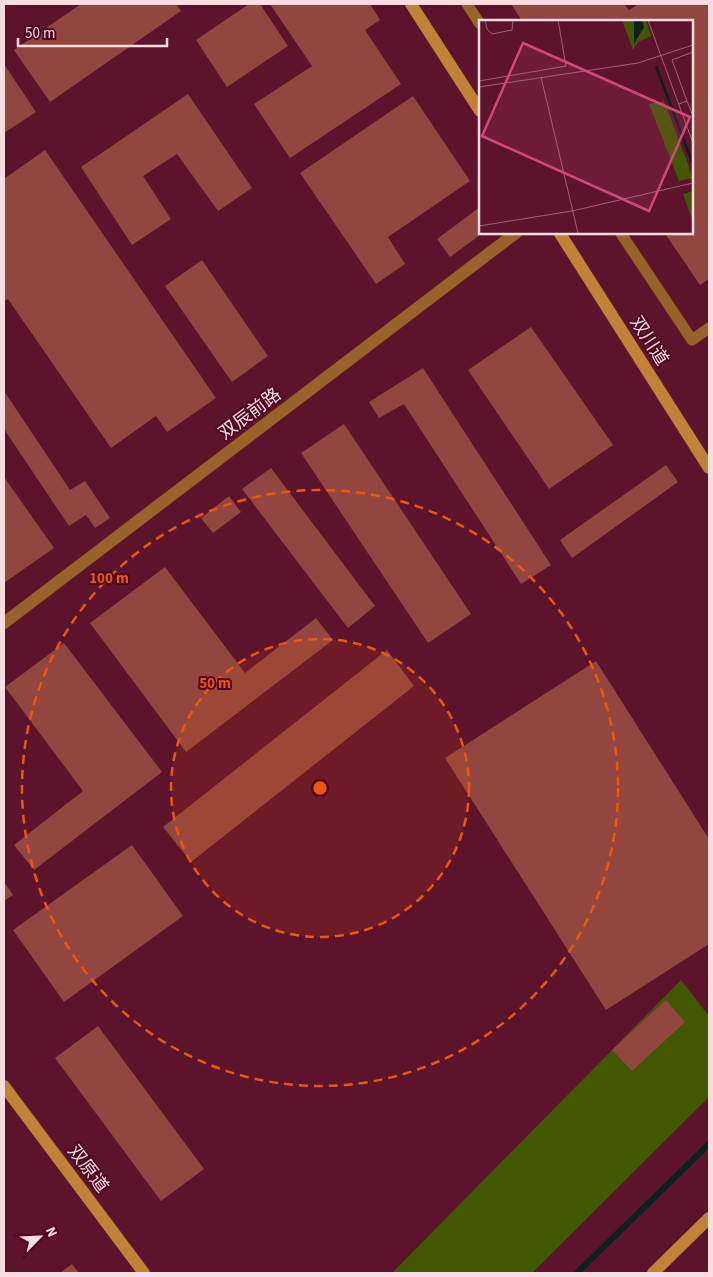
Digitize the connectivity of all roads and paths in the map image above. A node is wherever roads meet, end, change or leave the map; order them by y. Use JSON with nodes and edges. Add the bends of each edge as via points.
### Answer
{"nodes":[{"id":1,"x":411,"y":4,"type":"edge"},
{"id":2,"x":467,"y":4,"type":"edge"},
{"id":3,"x":479,"y":22,"type":"edge"},
{"id":4,"x":479,"y":109,"type":"edge"},
{"id":5,"x":514,"y":234,"type":"edge"},
{"id":6,"x":560,"y":234,"type":"edge"},
{"id":7,"x":621,"y":234,"type":"edge"},
{"id":8,"x":709,"y":328,"type":"edge"},
{"id":9,"x":709,"y":468,"type":"edge"},
{"id":10,"x":4,"y":623,"type":"edge"},
{"id":11,"x":4,"y":1086,"type":"edge"},
{"id":12,"x":709,"y":1218,"type":"edge"},
{"id":13,"x":144,"y":1273,"type":"edge"},
{"id":14,"x":653,"y":1273,"type":"edge"}],
"edges":[{"from":1,"to":4,"type":"street"},
{"from":2,"to":3,"type":"lane"},
{"from":5,"to":10,"type":"street","name":"双辰前路"},
{"from":6,"to":9,"type":"street","name":"双川道"},
{"from":7,"to":8,"type":"lane","via":[[692,340]]},
{"from":11,"to":13,"type":"street","name":"双原道"},
{"from":12,"to":14,"type":"street"}]}
